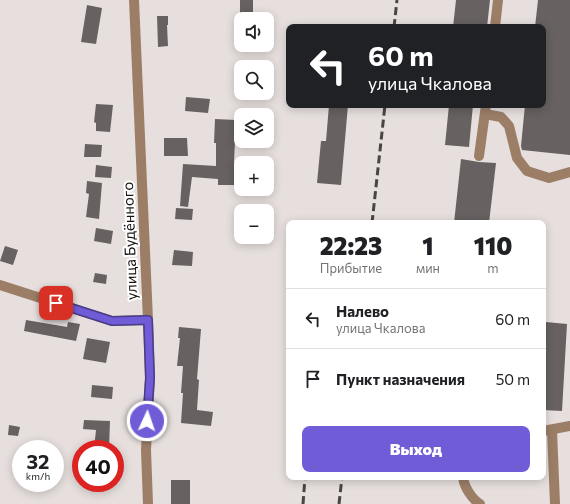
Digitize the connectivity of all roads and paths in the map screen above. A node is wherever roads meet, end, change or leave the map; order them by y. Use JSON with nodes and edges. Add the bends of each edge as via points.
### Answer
{"nodes":[{"id":1,"x":134,"y":0,"type":"edge"},
{"id":2,"x":498,"y":0,"type":"edge"},
{"id":3,"x":495,"y":24,"type":"edge"},
{"id":4,"x":486,"y":110,"type":"edge"},
{"id":5,"x":479,"y":156,"type":"dead end"},
{"id":6,"x":570,"y":172,"type":"edge"},
{"id":7,"x":0,"y":285,"type":"edge"},
{"id":8,"x":148,"y":320,"type":"junction"},
{"id":9,"x":570,"y":426,"type":"edge"},
{"id":10,"x":547,"y":431,"type":"edge"},
{"id":11,"x":464,"y":480,"type":"edge"},
{"id":12,"x":148,"y":504,"type":"edge"},
{"id":13,"x":480,"y":504,"type":"edge"},
{"id":14,"x":555,"y":504,"type":"edge"}],
"edges":[{"from":1,"to":8,"type":"street","name":"улица Будённого"},
{"from":2,"to":3,"type":"street"},
{"from":4,"to":5,"type":"street"},
{"from":4,"to":6,"type":"street","via":[[501,117],[509,126],[517,158],[527,171],[549,178]]},
{"from":7,"to":8,"type":"street","via":[[112,321]]},
{"from":8,"to":12,"type":"street","name":"улица Будённого"},
{"from":9,"to":10,"type":"street"},
{"from":10,"to":14,"type":"street"},
{"from":11,"to":13,"type":"street","via":[[474,501]]}]}
